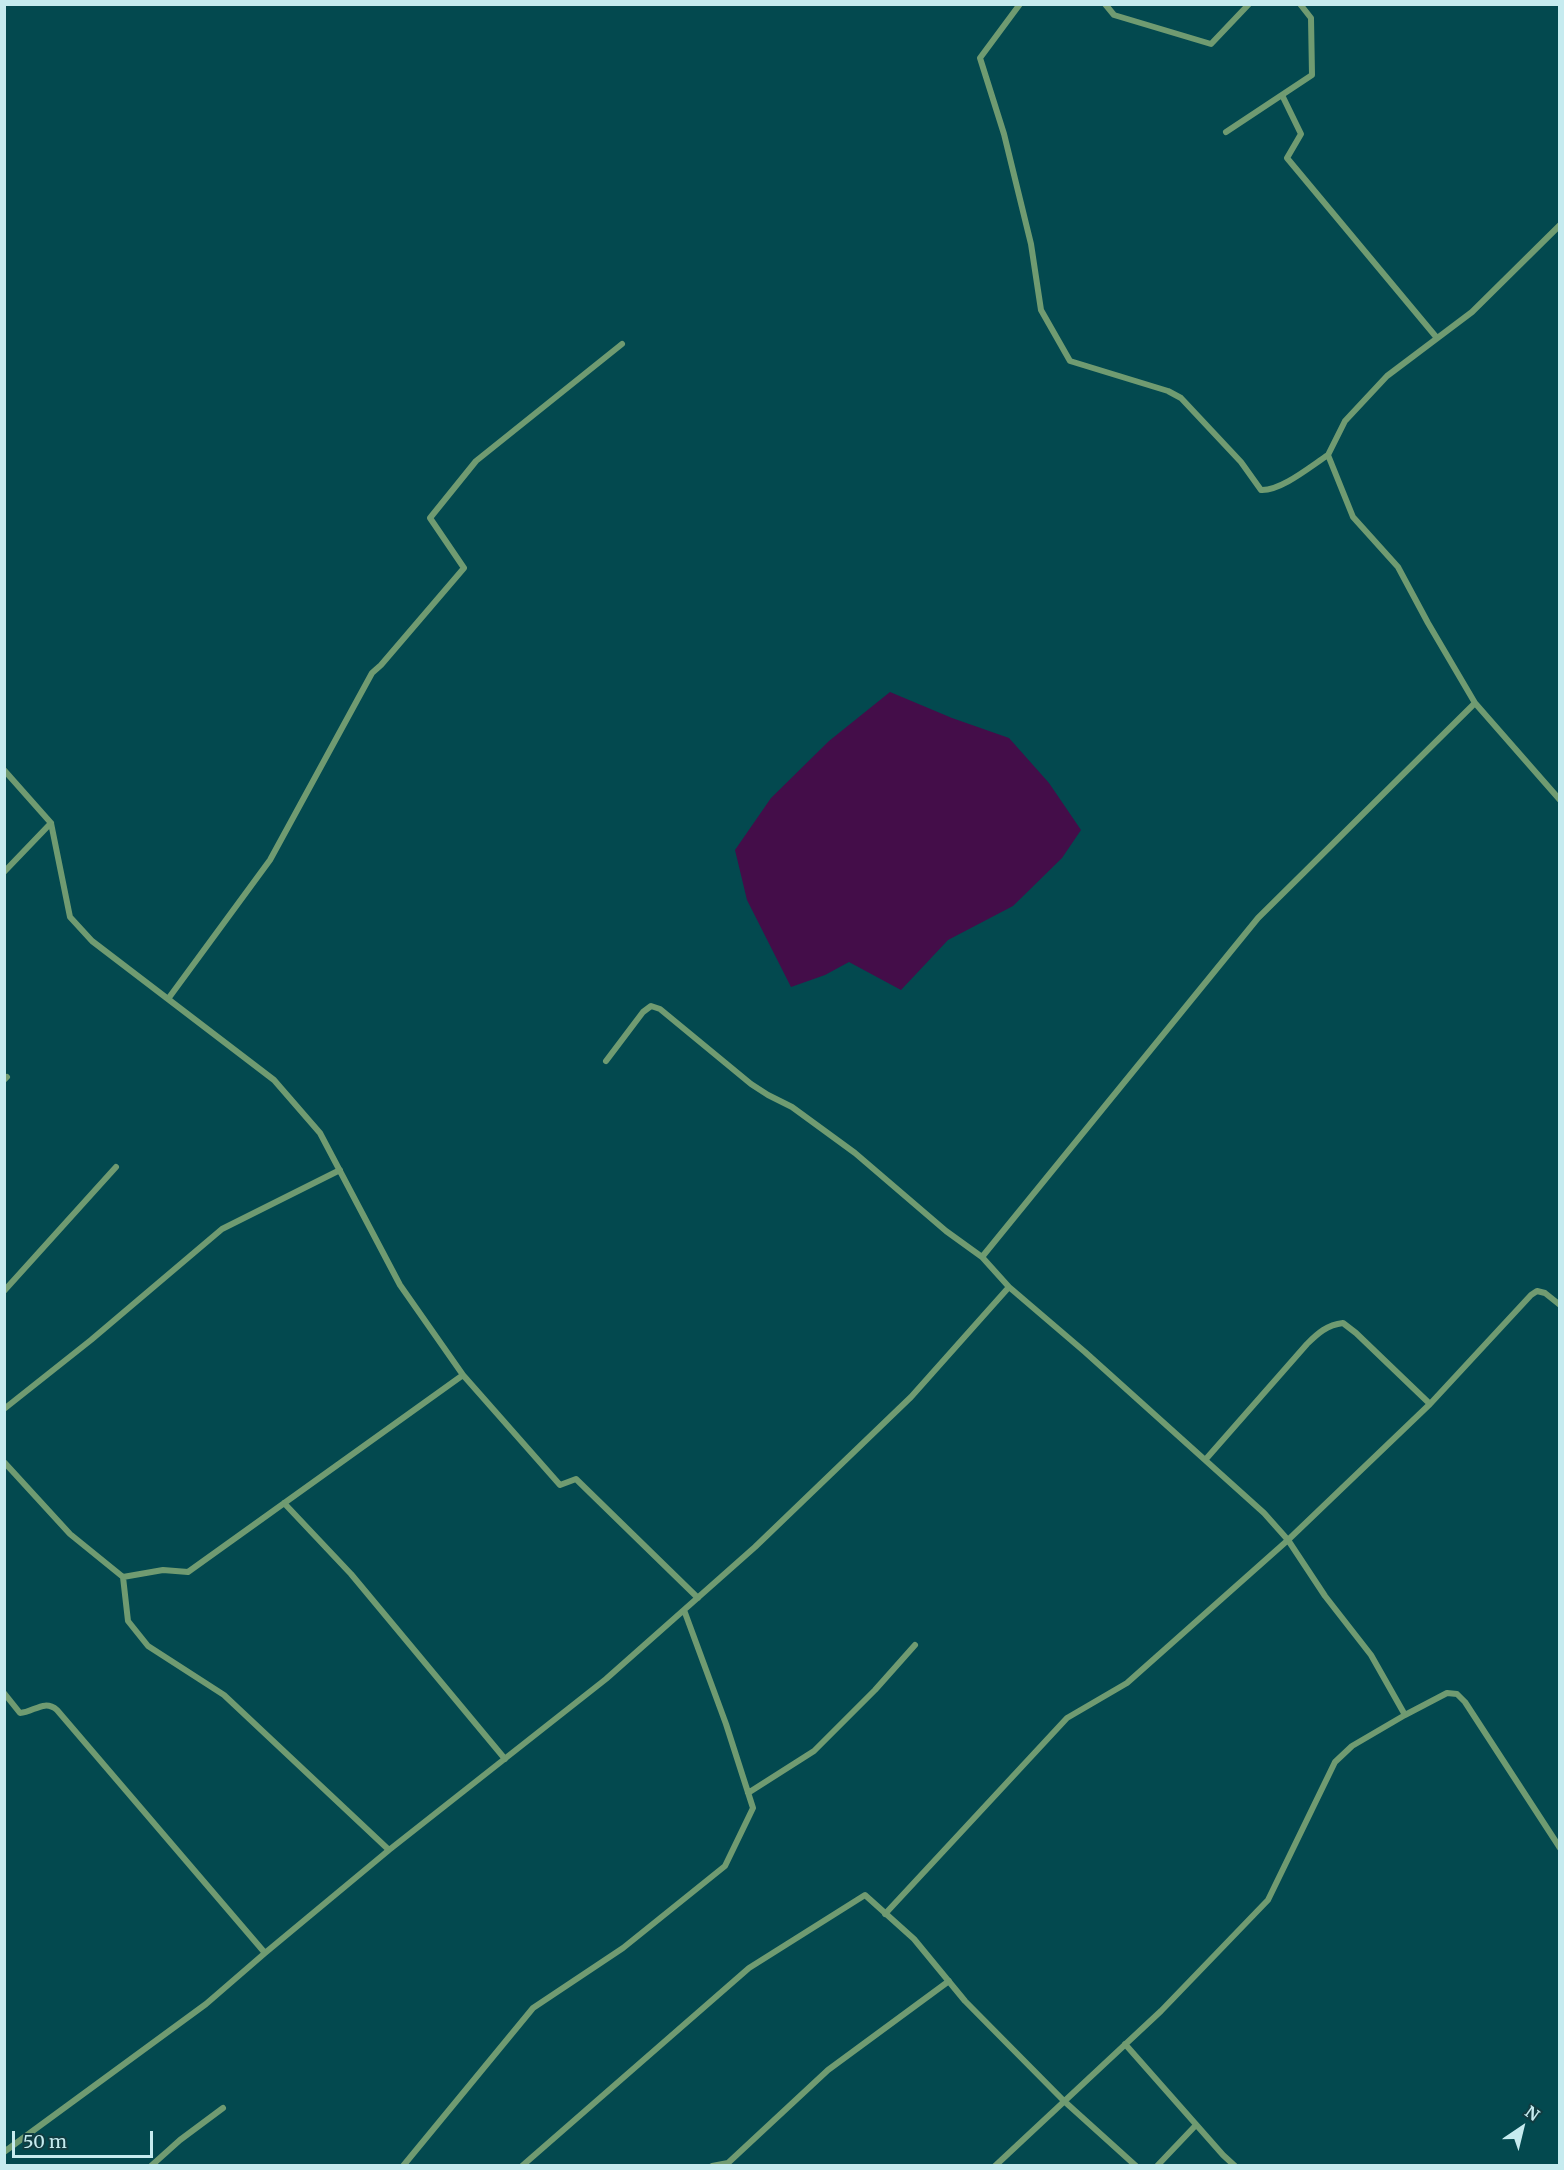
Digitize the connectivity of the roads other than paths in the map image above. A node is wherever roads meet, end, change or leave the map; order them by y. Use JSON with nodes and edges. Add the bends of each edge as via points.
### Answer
{"nodes":[{"id":1,"x":1020,"y":4,"type":"edge"},
{"id":2,"x":1105,"y":4,"type":"edge"},
{"id":3,"x":1249,"y":4,"type":"edge"},
{"id":4,"x":1300,"y":4,"type":"edge"},
{"id":5,"x":1282,"y":95,"type":"junction"},
{"id":6,"x":1226,"y":132,"type":"dead end"},
{"id":7,"x":1560,"y":225,"type":"edge"},
{"id":8,"x":1437,"y":338,"type":"junction"},
{"id":9,"x":622,"y":344,"type":"dead end"},
{"id":10,"x":1328,"y":455,"type":"junction"},
{"id":11,"x":1475,"y":703,"type":"junction"},
{"id":12,"x":4,"y":770,"type":"edge"},
{"id":13,"x":1560,"y":800,"type":"edge"},
{"id":14,"x":51,"y":823,"type":"junction"},
{"id":15,"x":4,"y":872,"type":"edge"},
{"id":16,"x":168,"y":999,"type":"junction"},
{"id":17,"x":606,"y":1061,"type":"dead end"},
{"id":18,"x":116,"y":1167,"type":"dead end"},
{"id":19,"x":340,"y":1170,"type":"junction"},
{"id":20,"x":982,"y":1257,"type":"junction"},
{"id":21,"x":1009,"y":1287,"type":"junction"},
{"id":22,"x":4,"y":1291,"type":"edge"},
{"id":23,"x":1560,"y":1305,"type":"edge"},
{"id":24,"x":463,"y":1375,"type":"junction"},
{"id":25,"x":1430,"y":1404,"type":"junction"},
{"id":26,"x":4,"y":1409,"type":"edge"},
{"id":27,"x":1206,"y":1459,"type":"junction"},
{"id":28,"x":4,"y":1462,"type":"edge"},
{"id":29,"x":285,"y":1503,"type":"junction"},
{"id":30,"x":1288,"y":1540,"type":"junction"},
{"id":31,"x":123,"y":1577,"type":"junction"},
{"id":32,"x":698,"y":1598,"type":"junction"},
{"id":33,"x":684,"y":1610,"type":"junction"},
{"id":34,"x":915,"y":1644,"type":"dead end"},
{"id":35,"x":4,"y":1693,"type":"edge"},
{"id":36,"x":1405,"y":1715,"type":"junction"},
{"id":37,"x":505,"y":1759,"type":"junction"},
{"id":38,"x":748,"y":1793,"type":"junction"},
{"id":39,"x":1560,"y":1848,"type":"edge"},
{"id":40,"x":389,"y":1850,"type":"junction"},
{"id":41,"x":885,"y":1914,"type":"junction"},
{"id":42,"x":265,"y":1953,"type":"junction"},
{"id":43,"x":949,"y":1981,"type":"junction"},
{"id":44,"x":1125,"y":2044,"type":"junction"},
{"id":45,"x":1064,"y":2101,"type":"junction"},
{"id":46,"x":223,"y":2108,"type":"dead end"},
{"id":47,"x":1196,"y":2125,"type":"junction"},
{"id":48,"x":4,"y":2152,"type":"edge"},
{"id":49,"x":151,"y":2166,"type":"edge"},
{"id":50,"x":403,"y":2166,"type":"edge"},
{"id":51,"x":522,"y":2166,"type":"edge"},
{"id":52,"x":712,"y":2166,"type":"edge"},
{"id":53,"x":994,"y":2166,"type":"edge"},
{"id":54,"x":1136,"y":2166,"type":"edge"},
{"id":55,"x":1157,"y":2166,"type":"edge"},
{"id":56,"x":1235,"y":2166,"type":"edge"}],
"edges":[{"from":1,"to":10,"type":"street","via":[[980,58],[1004,134],[1031,244],[1041,310],[1070,361],[1181,398],[1261,490],[1282,484]]},
{"from":2,"to":3,"type":"street","via":[[1114,15],[1210,44]]},
{"from":4,"to":5,"type":"street","via":[[1311,18],[1311,75]]},
{"from":5,"to":6,"type":"street"},
{"from":5,"to":8,"type":"street","via":[[1301,134],[1287,158]]},
{"from":7,"to":8,"type":"street","via":[[1472,312]]},
{"from":8,"to":10,"type":"street","via":[[1387,376],[1346,421]]},
{"from":9,"to":16,"type":"street","via":[[476,461],[430,518],[464,568],[372,673],[270,860]]},
{"from":10,"to":11,"type":"street","via":[[1353,517],[1398,567]]},
{"from":11,"to":13,"type":"street"},
{"from":11,"to":20,"type":"street","via":[[1258,918]]},
{"from":12,"to":14,"type":"street"},
{"from":14,"to":15,"type":"street"},
{"from":14,"to":16,"type":"street","via":[[70,917],[92,940]]},
{"from":16,"to":19,"type":"street","via":[[274,1080],[320,1133]]},
{"from":17,"to":20,"type":"street","via":[[644,1012],[651,1006],[660,1009],[751,1084],[827,1132]]},
{"from":18,"to":22,"type":"street"},
{"from":19,"to":24,"type":"street","via":[[400,1285]]},
{"from":19,"to":26,"type":"street","via":[[222,1228]]},
{"from":20,"to":21,"type":"street"},
{"from":21,"to":27,"type":"street"},
{"from":21,"to":32,"type":"street","via":[[911,1396]]},
{"from":23,"to":25,"type":"street","via":[[1545,1293],[1537,1291],[1531,1295]]},
{"from":24,"to":29,"type":"street"},
{"from":24,"to":32,"type":"street","via":[[560,1485],[576,1479]]},
{"from":25,"to":27,"type":"street","via":[[1356,1333],[1343,1323],[1331,1324],[1307,1344]]},
{"from":25,"to":30,"type":"street"},
{"from":27,"to":30,"type":"street","via":[[1250,1498]]},
{"from":28,"to":31,"type":"street","via":[[70,1534]]},
{"from":29,"to":31,"type":"street","via":[[188,1572],[163,1569]]},
{"from":29,"to":37,"type":"street","via":[[351,1574]]},
{"from":30,"to":36,"type":"street","via":[[1371,1655]]},
{"from":30,"to":41,"type":"street","via":[[1127,1683],[1067,1718]]},
{"from":31,"to":40,"type":"street","via":[[128,1621],[148,1646],[224,1695]]},
{"from":32,"to":33,"type":"street"},
{"from":33,"to":37,"type":"street","via":[[606,1679]]},
{"from":33,"to":38,"type":"street"},
{"from":34,"to":38,"type":"street","via":[[814,1751]]},
{"from":35,"to":42,"type":"street","via":[[20,1713],[45,1705],[57,1710]]},
{"from":36,"to":39,"type":"street","via":[[1447,1693],[1457,1694],[1466,1702]]},
{"from":36,"to":44,"type":"street","via":[[1353,1746],[1335,1762],[1268,1900]]},
{"from":37,"to":40,"type":"street"},
{"from":38,"to":50,"type":"street","via":[[753,1808],[725,1866],[623,1948],[533,2008]]},
{"from":40,"to":42,"type":"street"},
{"from":41,"to":43,"type":"street","via":[[914,1939]]},
{"from":41,"to":51,"type":"street","via":[[865,1895],[749,1968]]},
{"from":42,"to":48,"type":"street","via":[[206,2004]]},
{"from":43,"to":45,"type":"street"},
{"from":43,"to":52,"type":"street","via":[[828,2070],[728,2163]]},
{"from":44,"to":45,"type":"street"},
{"from":44,"to":47,"type":"street"},
{"from":45,"to":53,"type":"street"},
{"from":45,"to":54,"type":"street"},
{"from":46,"to":49,"type":"street"},
{"from":47,"to":55,"type":"street"},
{"from":47,"to":56,"type":"street"}]}
